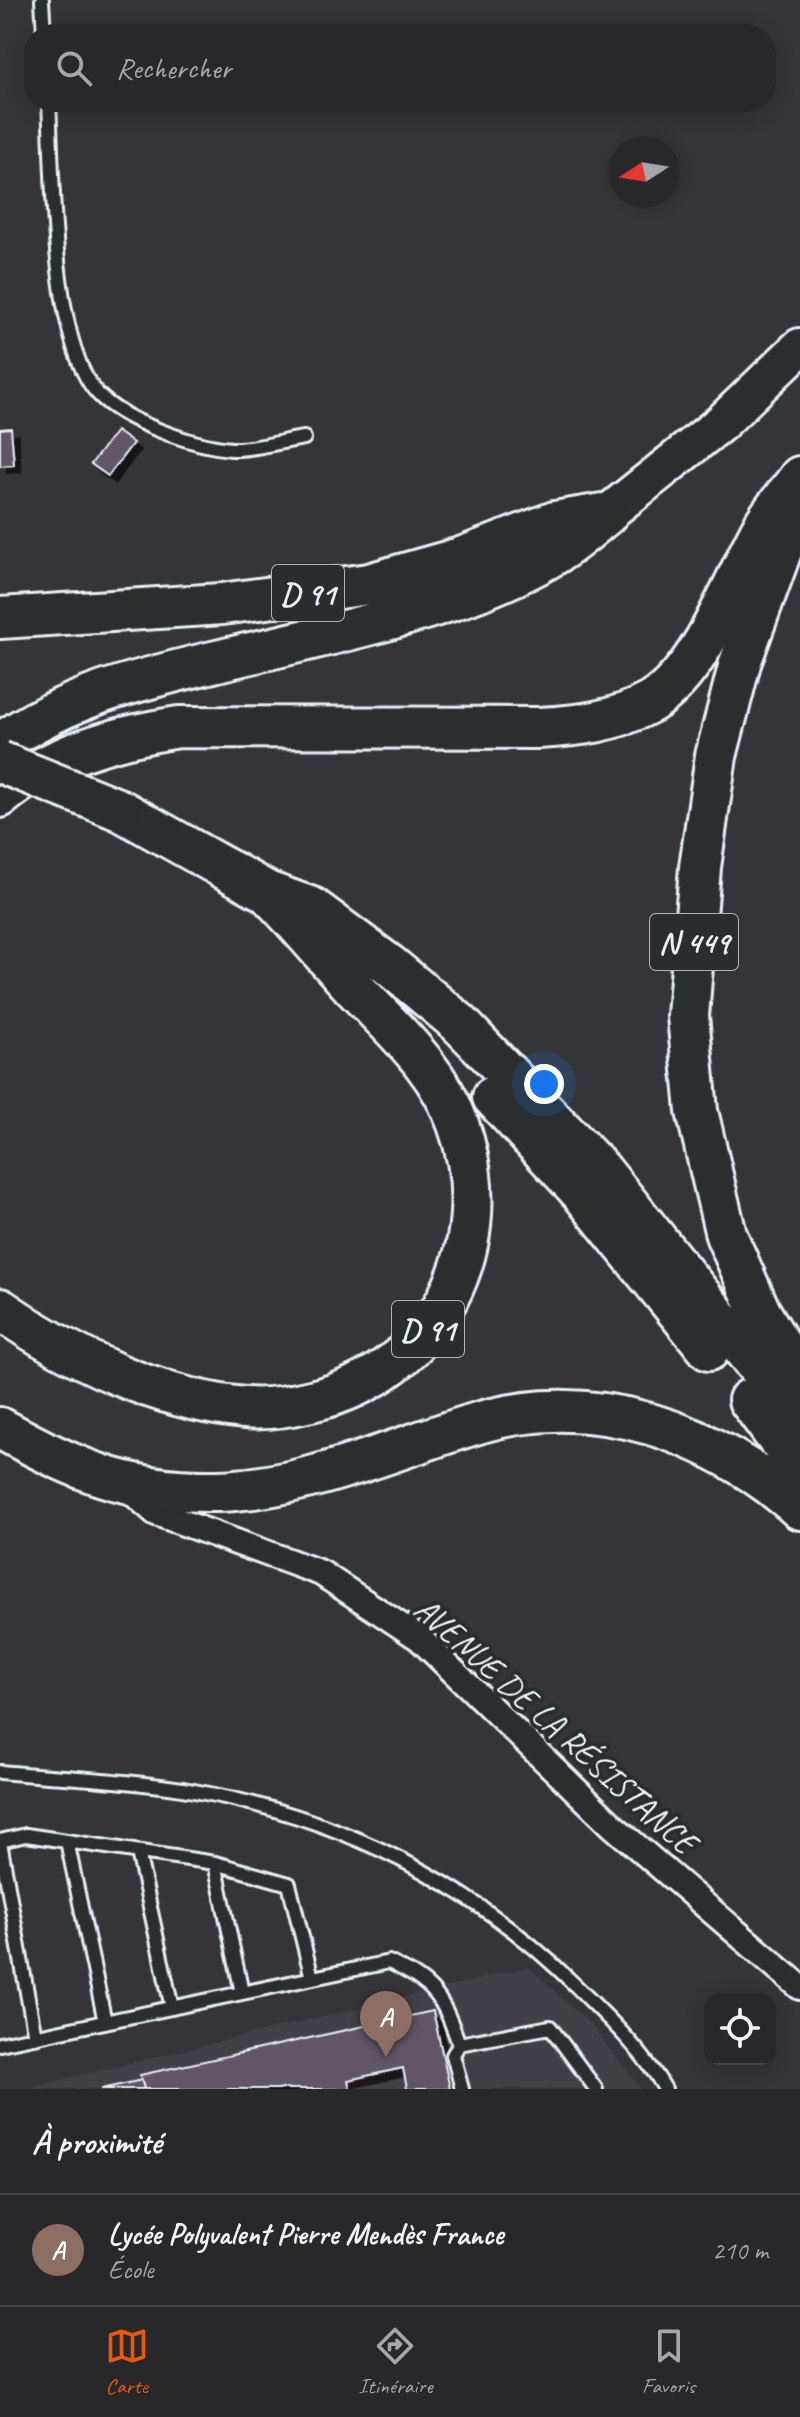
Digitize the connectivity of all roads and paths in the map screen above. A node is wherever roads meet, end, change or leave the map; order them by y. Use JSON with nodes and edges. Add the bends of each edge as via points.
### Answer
{"nodes":[{"id":1,"x":42,"y":0,"type":"edge"},
{"id":2,"x":43,"y":24,"type":"edge"},
{"id":3,"x":50,"y":112,"type":"edge"},
{"id":4,"x":800,"y":347,"type":"edge"},
{"id":5,"x":304,"y":438,"type":"dead end"},
{"id":6,"x":800,"y":477,"type":"edge"},
{"id":7,"x":800,"y":499,"type":"edge"},
{"id":8,"x":607,"y":514,"type":"junction"},
{"id":9,"x":0,"y":618,"type":"edge"},
{"id":10,"x":0,"y":744,"type":"edge"},
{"id":11,"x":0,"y":762,"type":"edge"},
{"id":12,"x":0,"y":797,"type":"edge"},
{"id":13,"x":306,"y":916,"type":"junction"},
{"id":14,"x":0,"y":1309,"type":"edge"},
{"id":15,"x":800,"y":1378,"type":"edge"},
{"id":16,"x":800,"y":1420,"type":"edge"},
{"id":17,"x":0,"y":1428,"type":"edge"},
{"id":18,"x":800,"y":1469,"type":"edge"},
{"id":19,"x":120,"y":1482,"type":"junction"},
{"id":20,"x":800,"y":1509,"type":"edge"},
{"id":21,"x":0,"y":1772,"type":"edge"},
{"id":22,"x":67,"y":1841,"type":"junction"},
{"id":23,"x":0,"y":1842,"type":"edge"},
{"id":24,"x":138,"y":1852,"type":"junction"},
{"id":25,"x":215,"y":1863,"type":"junction"},
{"id":26,"x":312,"y":1978,"type":"junction"},
{"id":27,"x":800,"y":1987,"type":"edge"},
{"id":28,"x":242,"y":1993,"type":"junction"},
{"id":29,"x":172,"y":2008,"type":"junction"},
{"id":30,"x":105,"y":2022,"type":"junction"},
{"id":31,"x":35,"y":2037,"type":"junction"},
{"id":32,"x":0,"y":2044,"type":"edge"},
{"id":33,"x":459,"y":2044,"type":"junction"},
{"id":34,"x":462,"y":2089,"type":"edge"},
{"id":35,"x":596,"y":2089,"type":"edge"},
{"id":36,"x":665,"y":2089,"type":"edge"}],
"edges":[{"from":1,"to":2,"type":"lane"},
{"from":3,"to":5,"type":"lane","via":[[61,278],[73,349],[97,394],[143,427],[232,449]]},
{"from":4,"to":8,"type":"main road","number":"D 91","via":[[721,423]]},
{"from":6,"to":12,"type":"main road","via":[[765,524],[684,671],[654,700],[628,713],[588,725],[538,728],[179,727],[128,735],[74,753]]},
{"from":7,"to":15,"type":"main road","number":"N 449","via":[[740,663],[716,756],[700,867],[688,1016],[697,1111],[726,1235],[760,1312]]},
{"from":8,"to":9,"type":"main road","number":"D 91","via":[[555,522],[461,558],[369,584],[222,604]]},
{"from":8,"to":10,"type":"main road","via":[[565,548],[510,577],[401,615],[123,683],[66,706]]},
{"from":11,"to":13,"type":"main road","number":"D 91","bridge":true,"via":[[120,810]]},
{"from":13,"to":14,"type":"main road","number":"D 91","via":[[357,991],[403,1034],[434,1074],[458,1121],[472,1169],[473,1209],[453,1293],[429,1328],[365,1383],[331,1397],[247,1409],[144,1384],[35,1333]]},
{"from":13,"to":16,"type":"main road","via":[[459,1023],[601,1170]]},
{"from":13,"to":18,"type":"main road","via":[[439,1039],[580,1191]]},
{"from":17,"to":19,"type":"main road","via":[[69,1465]]},
{"from":19,"to":20,"type":"main road","via":[[220,1491],[313,1478],[482,1422],[550,1409],[628,1416],[707,1445],[766,1478]]},
{"from":19,"to":27,"type":"street","name":"AVENUE DE LA RÉSISTANCE","via":[[156,1513],[321,1573],[419,1638],[613,1826]]},
{"from":21,"to":36,"type":"lane","via":[[192,1791],[280,1810],[407,1862],[480,1904],[542,1952],[605,2015]]},
{"from":22,"to":23,"type":"lane","via":[[26,1835]]},
{"from":22,"to":24,"type":"lane"},
{"from":22,"to":30,"type":"lane"},
{"from":23,"to":31,"type":"lane"},
{"from":24,"to":25,"type":"lane"},
{"from":24,"to":29,"type":"lane"},
{"from":25,"to":26,"type":"lane","via":[[289,1884]]},
{"from":25,"to":28,"type":"lane"},
{"from":26,"to":28,"type":"lane"},
{"from":26,"to":33,"type":"lane","via":[[389,1962],[424,1979],[447,2009]]},
{"from":28,"to":29,"type":"lane"},
{"from":29,"to":30,"type":"lane"},
{"from":30,"to":31,"type":"lane"},
{"from":31,"to":32,"type":"lane"},
{"from":33,"to":34,"type":"lane","via":[[453,2055]]},
{"from":33,"to":35,"type":"lane","via":[[550,2027]]}]}
